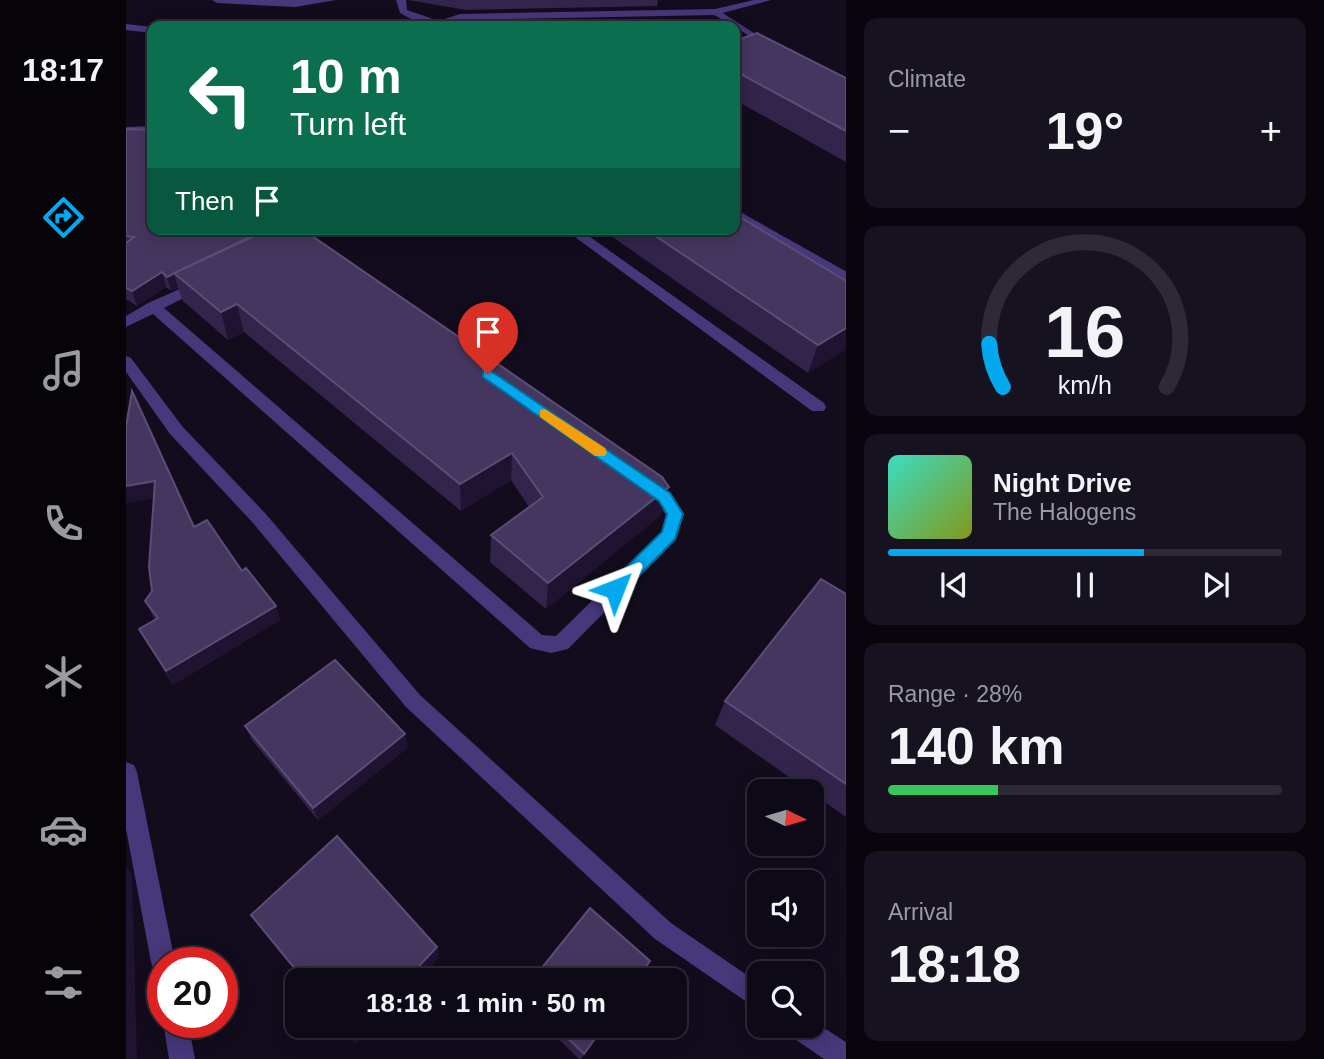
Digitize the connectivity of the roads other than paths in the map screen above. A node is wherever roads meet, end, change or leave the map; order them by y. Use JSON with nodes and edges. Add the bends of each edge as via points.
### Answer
{"nodes":[{"id":1,"x":217,"y":0,"type":"edge"},
{"id":2,"x":331,"y":0,"type":"edge"},
{"id":3,"x":401,"y":0,"type":"edge"},
{"id":4,"x":766,"y":0,"type":"edge"},
{"id":5,"x":715,"y":12,"type":"junction"},
{"id":6,"x":424,"y":21,"type":"edge"},
{"id":7,"x":444,"y":21,"type":"edge"},
{"id":8,"x":728,"y":21,"type":"edge"},
{"id":9,"x":126,"y":27,"type":"edge"},
{"id":10,"x":147,"y":29,"type":"edge"},
{"id":11,"x":740,"y":29,"type":"edge"},
{"id":12,"x":785,"y":54,"type":"edge"},
{"id":13,"x":147,"y":129,"type":"edge"},
{"id":14,"x":126,"y":130,"type":"edge"},
{"id":15,"x":740,"y":216,"type":"edge"},
{"id":16,"x":578,"y":235,"type":"edge"},
{"id":17,"x":846,"y":278,"type":"edge"},
{"id":18,"x":211,"y":279,"type":"edge"},
{"id":19,"x":153,"y":306,"type":"junction"},
{"id":20,"x":126,"y":322,"type":"edge"},
{"id":21,"x":126,"y":361,"type":"edge"},
{"id":22,"x":818,"y":407,"type":"dead end"},
{"id":23,"x":630,"y":473,"type":"edge"},
{"id":24,"x":126,"y":772,"type":"edge"},
{"id":25,"x":160,"y":947,"type":"edge"},
{"id":26,"x":747,"y":990,"type":"edge"},
{"id":27,"x":178,"y":1038,"type":"edge"},
{"id":28,"x":815,"y":1038,"type":"edge"},
{"id":29,"x":182,"y":1059,"type":"edge"},
{"id":30,"x":846,"y":1059,"type":"edge"}],
"edges":[{"from":1,"to":2,"type":"street","via":[[295,4]]},
{"from":3,"to":6,"type":"street","via":[[403,11]]},
{"from":4,"to":5,"type":"street"},
{"from":5,"to":7,"type":"street"},
{"from":5,"to":8,"type":"street"},
{"from":9,"to":10,"type":"street"},
{"from":11,"to":12,"type":"street"},
{"from":13,"to":14,"type":"street"},
{"from":15,"to":17,"type":"street"},
{"from":16,"to":22,"type":"street"},
{"from":18,"to":19,"type":"street"},
{"from":19,"to":20,"type":"street"},
{"from":19,"to":23,"type":"street","via":[[537,642],[561,643],[670,534],[675,514],[664,497]]},
{"from":21,"to":26,"type":"street","via":[[176,430],[259,518],[413,701],[663,931]]},
{"from":24,"to":25,"type":"street"},
{"from":27,"to":29,"type":"street"},
{"from":28,"to":30,"type":"street"}]}
